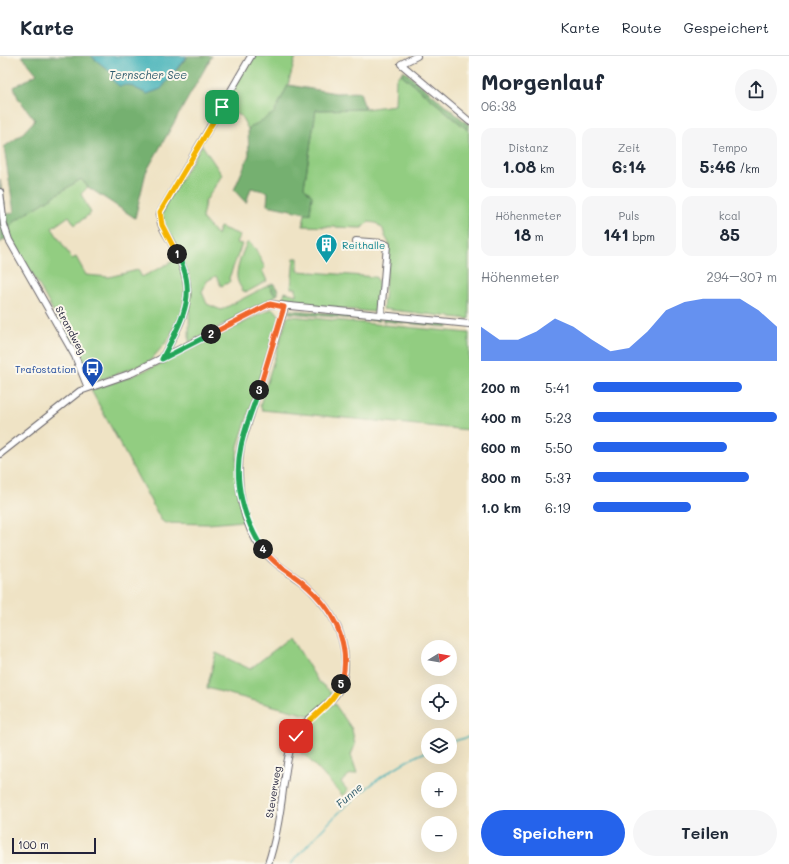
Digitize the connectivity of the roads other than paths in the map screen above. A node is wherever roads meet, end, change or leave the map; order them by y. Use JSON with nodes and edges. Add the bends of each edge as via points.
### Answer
{"nodes":[{"id":1,"x":251,"y":56,"type":"edge"},
{"id":2,"x":417,"y":56,"type":"edge"},
{"id":3,"x":469,"y":121,"type":"edge"},
{"id":4,"x":0,"y":192,"type":"edge"},
{"id":5,"x":356,"y":241,"type":"dead end"},
{"id":6,"x":284,"y":307,"type":"junction"},
{"id":7,"x":381,"y":315,"type":"junction"},
{"id":8,"x":469,"y":324,"type":"edge"},
{"id":9,"x":162,"y":359,"type":"junction"},
{"id":10,"x":88,"y":388,"type":"junction"},
{"id":11,"x":0,"y":454,"type":"edge"},
{"id":12,"x":268,"y":864,"type":"edge"}],
"edges":[{"from":1,"to":9,"type":"street","via":[[160,212],[162,225],[182,263],[188,284],[184,315]]},
{"from":2,"to":3,"type":"street","via":[[401,64]]},
{"from":4,"to":10,"type":"street","name":"Strandweg","via":[[6,232],[74,356]]},
{"from":5,"to":7,"type":"street","via":[[387,245]]},
{"from":6,"to":7,"type":"street"},
{"from":6,"to":9,"type":"street","via":[[270,304]]},
{"from":6,"to":12,"type":"street","name":"Steverweg","via":[[241,445],[239,466],[242,497],[249,527],[264,551],[313,592],[332,616],[342,641],[346,664],[337,694],[301,729],[292,744],[274,845]]},
{"from":7,"to":8,"type":"street"},
{"from":9,"to":10,"type":"street","via":[[132,373]]},
{"from":10,"to":11,"type":"street","via":[[80,391]]}]}
